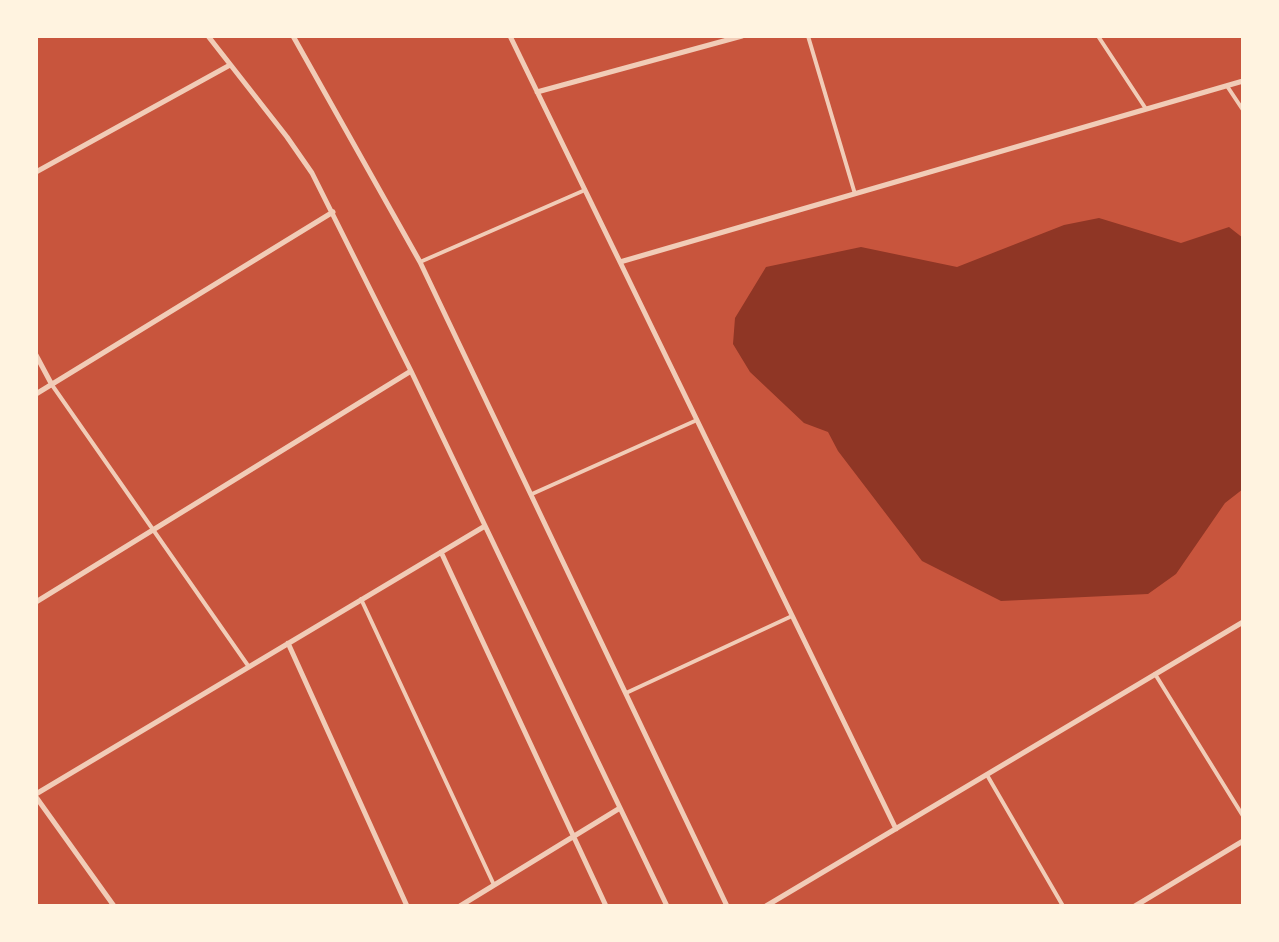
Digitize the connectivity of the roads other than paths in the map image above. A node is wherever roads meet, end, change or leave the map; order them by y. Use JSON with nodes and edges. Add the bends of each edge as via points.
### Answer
{"nodes":[{"id":1,"x":208,"y":36,"type":"edge"},
{"id":2,"x":293,"y":36,"type":"edge"},
{"id":3,"x":510,"y":36,"type":"edge"},
{"id":4,"x":742,"y":36,"type":"edge"},
{"id":5,"x":808,"y":36,"type":"edge"},
{"id":6,"x":1098,"y":36,"type":"edge"},
{"id":7,"x":230,"y":65,"type":"junction"},
{"id":8,"x":1243,"y":81,"type":"edge"},
{"id":9,"x":1227,"y":86,"type":"junction"},
{"id":10,"x":537,"y":92,"type":"junction"},
{"id":11,"x":1146,"y":109,"type":"junction"},
{"id":12,"x":1243,"y":110,"type":"edge"},
{"id":13,"x":36,"y":172,"type":"edge"},
{"id":14,"x":585,"y":190,"type":"junction"},
{"id":15,"x":855,"y":194,"type":"junction"},
{"id":16,"x":332,"y":212,"type":"junction"},
{"id":17,"x":420,"y":262,"type":"junction"},
{"id":18,"x":620,"y":262,"type":"junction"},
{"id":19,"x":36,"y":355,"type":"edge"},
{"id":20,"x":411,"y":372,"type":"junction"},
{"id":21,"x":52,"y":385,"type":"junction"},
{"id":22,"x":36,"y":394,"type":"edge"},
{"id":23,"x":697,"y":420,"type":"junction"},
{"id":24,"x":532,"y":494,"type":"junction"},
{"id":25,"x":485,"y":526,"type":"junction"},
{"id":26,"x":154,"y":530,"type":"junction"},
{"id":27,"x":441,"y":552,"type":"junction"},
{"id":28,"x":361,"y":600,"type":"junction"},
{"id":29,"x":36,"y":602,"type":"edge"},
{"id":30,"x":792,"y":616,"type":"junction"},
{"id":31,"x":1243,"y":622,"type":"edge"},
{"id":32,"x":288,"y":643,"type":"junction"},
{"id":33,"x":249,"y":667,"type":"junction"},
{"id":34,"x":1155,"y":674,"type":"junction"},
{"id":35,"x":626,"y":693,"type":"junction"},
{"id":36,"x":987,"y":775,"type":"junction"},
{"id":37,"x":36,"y":796,"type":"edge"},
{"id":38,"x":620,"y":808,"type":"junction"},
{"id":39,"x":1243,"y":816,"type":"edge"},
{"id":40,"x":896,"y":829,"type":"junction"},
{"id":41,"x":573,"y":836,"type":"junction"},
{"id":42,"x":1243,"y":841,"type":"edge"},
{"id":43,"x":494,"y":885,"type":"junction"},
{"id":44,"x":114,"y":906,"type":"edge"},
{"id":45,"x":407,"y":906,"type":"edge"},
{"id":46,"x":460,"y":906,"type":"edge"},
{"id":47,"x":606,"y":906,"type":"edge"},
{"id":48,"x":667,"y":906,"type":"edge"},
{"id":49,"x":727,"y":906,"type":"edge"},
{"id":50,"x":766,"y":906,"type":"edge"},
{"id":51,"x":1063,"y":906,"type":"edge"},
{"id":52,"x":1134,"y":906,"type":"edge"}],
"edges":[{"from":1,"to":7,"type":"street"},
{"from":2,"to":17,"type":"street"},
{"from":3,"to":10,"type":"street"},
{"from":4,"to":10,"type":"street"},
{"from":5,"to":15,"type":"lane"},
{"from":6,"to":11,"type":"lane"},
{"from":7,"to":13,"type":"street"},
{"from":7,"to":16,"type":"street","via":[[312,173]]},
{"from":8,"to":9,"type":"street"},
{"from":9,"to":11,"type":"street"},
{"from":9,"to":12,"type":"lane"},
{"from":10,"to":14,"type":"street"},
{"from":11,"to":15,"type":"street"},
{"from":14,"to":17,"type":"lane"},
{"from":14,"to":18,"type":"street"},
{"from":15,"to":18,"type":"street"},
{"from":16,"to":20,"type":"street"},
{"from":16,"to":21,"type":"street"},
{"from":17,"to":24,"type":"street"},
{"from":18,"to":23,"type":"street"},
{"from":19,"to":21,"type":"street"},
{"from":20,"to":25,"type":"street"},
{"from":20,"to":26,"type":"street"},
{"from":21,"to":22,"type":"street"},
{"from":21,"to":26,"type":"lane"},
{"from":23,"to":24,"type":"lane"},
{"from":23,"to":30,"type":"street"},
{"from":24,"to":35,"type":"street"},
{"from":25,"to":27,"type":"street"},
{"from":25,"to":38,"type":"street"},
{"from":26,"to":29,"type":"street"},
{"from":26,"to":33,"type":"lane"},
{"from":27,"to":28,"type":"street"},
{"from":27,"to":41,"type":"street"},
{"from":28,"to":32,"type":"street"},
{"from":28,"to":43,"type":"lane"},
{"from":30,"to":35,"type":"lane"},
{"from":30,"to":40,"type":"street"},
{"from":31,"to":34,"type":"street"},
{"from":32,"to":33,"type":"street"},
{"from":32,"to":45,"type":"street"},
{"from":33,"to":37,"type":"street"},
{"from":34,"to":36,"type":"street"},
{"from":34,"to":39,"type":"lane"},
{"from":35,"to":49,"type":"street"},
{"from":36,"to":40,"type":"street"},
{"from":36,"to":51,"type":"lane"},
{"from":37,"to":44,"type":"street"},
{"from":38,"to":41,"type":"street"},
{"from":38,"to":48,"type":"street"},
{"from":40,"to":50,"type":"street"},
{"from":41,"to":43,"type":"street"},
{"from":41,"to":47,"type":"street"},
{"from":42,"to":52,"type":"street"},
{"from":43,"to":46,"type":"street"}]}
